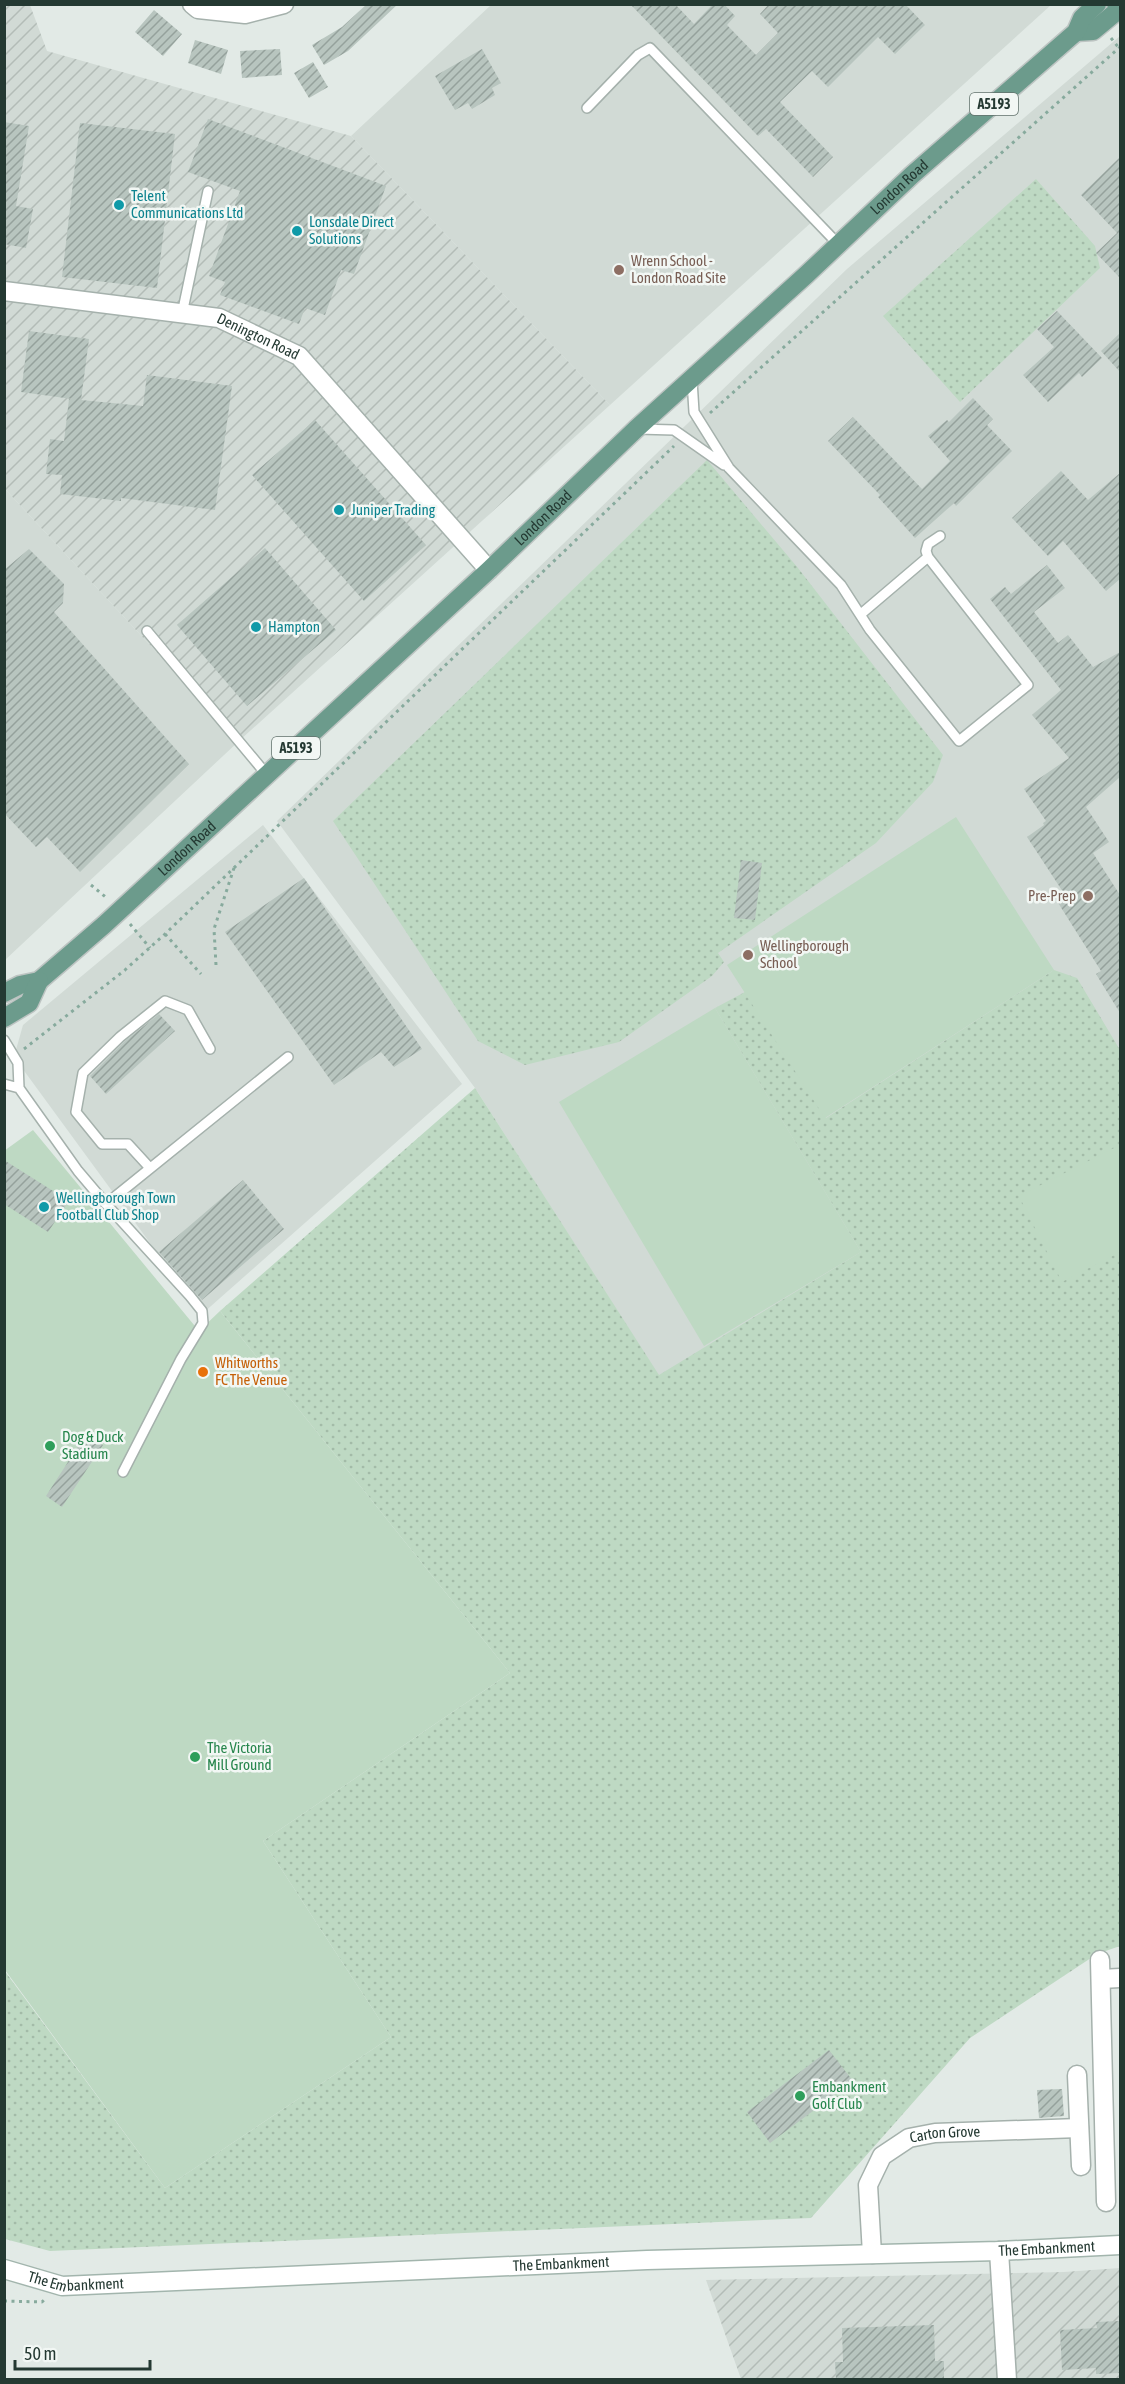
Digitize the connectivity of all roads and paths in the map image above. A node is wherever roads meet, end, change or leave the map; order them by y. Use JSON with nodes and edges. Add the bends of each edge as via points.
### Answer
{"nodes":[{"id":1,"x":192,"y":4,"type":"edge"},
{"id":2,"x":284,"y":4,"type":"edge"},
{"id":3,"x":1097,"y":4,"type":"edge"},
{"id":4,"x":1117,"y":4,"type":"edge"},
{"id":5,"x":1076,"y":32,"type":"junction"},
{"id":6,"x":1120,"y":46,"type":"edge"},
{"id":7,"x":587,"y":108,"type":"dead end"},
{"id":8,"x":208,"y":191,"type":"dead end"},
{"id":9,"x":839,"y":244,"type":"junction"},
{"id":10,"x":4,"y":291,"type":"edge"},
{"id":11,"x":182,"y":314,"type":"junction"},
{"id":12,"x":693,"y":377,"type":"junction"},
{"id":13,"x":716,"y":407,"type":"dead end"},
{"id":14,"x":636,"y":429,"type":"junction"},
{"id":15,"x":672,"y":448,"type":"dead end"},
{"id":16,"x":729,"y":468,"type":"junction"},
{"id":17,"x":940,"y":536,"type":"dead end"},
{"id":18,"x":928,"y":557,"type":"junction"},
{"id":19,"x":489,"y":570,"type":"junction"},
{"id":20,"x":861,"y":614,"type":"junction"},
{"id":21,"x":147,"y":631,"type":"dead end"},
{"id":22,"x":267,"y":775,"type":"junction"},
{"id":23,"x":252,"y":849,"type":"junction"},
{"id":24,"x":91,"y":885,"type":"dead end"},
{"id":25,"x":110,"y":902,"type":"dead end"},
{"id":26,"x":126,"y":921,"type":"dead end"},
{"id":27,"x":165,"y":934,"type":"junction"},
{"id":28,"x":150,"y":948,"type":"junction"},
{"id":29,"x":216,"y":964,"type":"dead end"},
{"id":30,"x":201,"y":974,"type":"dead end"},
{"id":31,"x":39,"y":981,"type":"junction"},
{"id":32,"x":4,"y":993,"type":"edge"},
{"id":33,"x":4,"y":1018,"type":"edge"},
{"id":34,"x":4,"y":1040,"type":"edge"},
{"id":35,"x":210,"y":1049,"type":"dead end"},
{"id":36,"x":21,"y":1052,"type":"dead end"},
{"id":37,"x":288,"y":1057,"type":"dead end"},
{"id":38,"x":4,"y":1084,"type":"edge"},
{"id":39,"x":19,"y":1088,"type":"junction"},
{"id":40,"x":150,"y":1168,"type":"junction"},
{"id":41,"x":106,"y":1203,"type":"junction"},
{"id":42,"x":123,"y":1472,"type":"dead end"},
{"id":43,"x":1100,"y":1960,"type":"dead end"},
{"id":44,"x":1120,"y":1978,"type":"edge"},
{"id":45,"x":1101,"y":1979,"type":"junction"},
{"id":46,"x":1077,"y":2075,"type":"dead end"},
{"id":47,"x":1079,"y":2128,"type":"junction"},
{"id":48,"x":1081,"y":2166,"type":"dead end"},
{"id":49,"x":1106,"y":2202,"type":"dead end"},
{"id":50,"x":1120,"y":2245,"type":"edge"},
{"id":51,"x":999,"y":2251,"type":"junction"},
{"id":52,"x":872,"y":2254,"type":"junction"},
{"id":53,"x":4,"y":2269,"type":"edge"},
{"id":54,"x":1007,"y":2379,"type":"edge"}],
"edges":[{"from":1,"to":2,"type":"street","via":[[198,9],[245,14]]},
{"from":3,"to":5,"type":"main road","name":"London Road","number":"A5193","via":[[1082,18]]},
{"from":4,"to":5,"type":"main road","name":"London Road","via":[[1116,12],[1093,31]]},
{"from":5,"to":9,"type":"main road","name":"London Road","number":"A5193"},
{"from":6,"to":13,"type":"path"},
{"from":7,"to":9,"type":"lane","via":[[638,55],[650,48]]},
{"from":8,"to":11,"type":"lane"},
{"from":9,"to":12,"type":"main road","name":"London Road","number":"A5193"},
{"from":10,"to":11,"type":"street","name":"Denington Road"},
{"from":11,"to":19,"type":"street","name":"Denington Road","via":[[219,318],[299,356]]},
{"from":12,"to":14,"type":"main road","name":"London Road","number":"A5193"},
{"from":12,"to":16,"type":"lane","via":[[694,412]]},
{"from":14,"to":16,"type":"lane","via":[[674,430]]},
{"from":14,"to":19,"type":"main road","name":"London Road","number":"A5193"},
{"from":15,"to":23,"type":"path"},
{"from":16,"to":20,"type":"lane","via":[[841,585]]},
{"from":17,"to":18,"type":"lane","via":[[928,544]]},
{"from":18,"to":20,"type":"lane"},
{"from":18,"to":20,"type":"lane","via":[[1028,685],[959,741]]},
{"from":19,"to":22,"type":"main road","name":"London Road","number":"A5193"},
{"from":21,"to":22,"type":"lane"},
{"from":22,"to":31,"type":"main road","name":"London Road","number":"A5193"},
{"from":23,"to":27,"type":"path"},
{"from":23,"to":29,"type":"path","via":[[234,868],[214,929]]},
{"from":24,"to":25,"type":"path"},
{"from":26,"to":28,"type":"path"},
{"from":27,"to":28,"type":"path"},
{"from":27,"to":30,"type":"path"},
{"from":28,"to":36,"type":"path"},
{"from":31,"to":32,"type":"main road","name":"London Road","number":"A5193"},
{"from":31,"to":33,"type":"main road","via":[[29,1003]]},
{"from":34,"to":39,"type":"lane","via":[[18,1064]]},
{"from":35,"to":40,"type":"lane","via":[[188,1010],[165,1000],[83,1073],[76,1112],[102,1144],[128,1144]]},
{"from":37,"to":40,"type":"lane"},
{"from":38,"to":39,"type":"lane"},
{"from":39,"to":41,"type":"lane","via":[[78,1171]]},
{"from":40,"to":41,"type":"lane"},
{"from":41,"to":42,"type":"lane","via":[[190,1296],[202,1311],[203,1323]]},
{"from":43,"to":45,"type":"street"},
{"from":44,"to":45,"type":"street"},
{"from":45,"to":49,"type":"street"},
{"from":46,"to":47,"type":"street"},
{"from":47,"to":48,"type":"street"},
{"from":47,"to":52,"type":"street","name":"Carton Grove","via":[[934,2133],[909,2138],[882,2156],[868,2185]]},
{"from":50,"to":51,"type":"street","name":"The Embankment"},
{"from":51,"to":52,"type":"street","name":"The Embankment"},
{"from":51,"to":54,"type":"street"},
{"from":52,"to":53,"type":"street","name":"The Embankment","via":[[62,2286]]}]}
